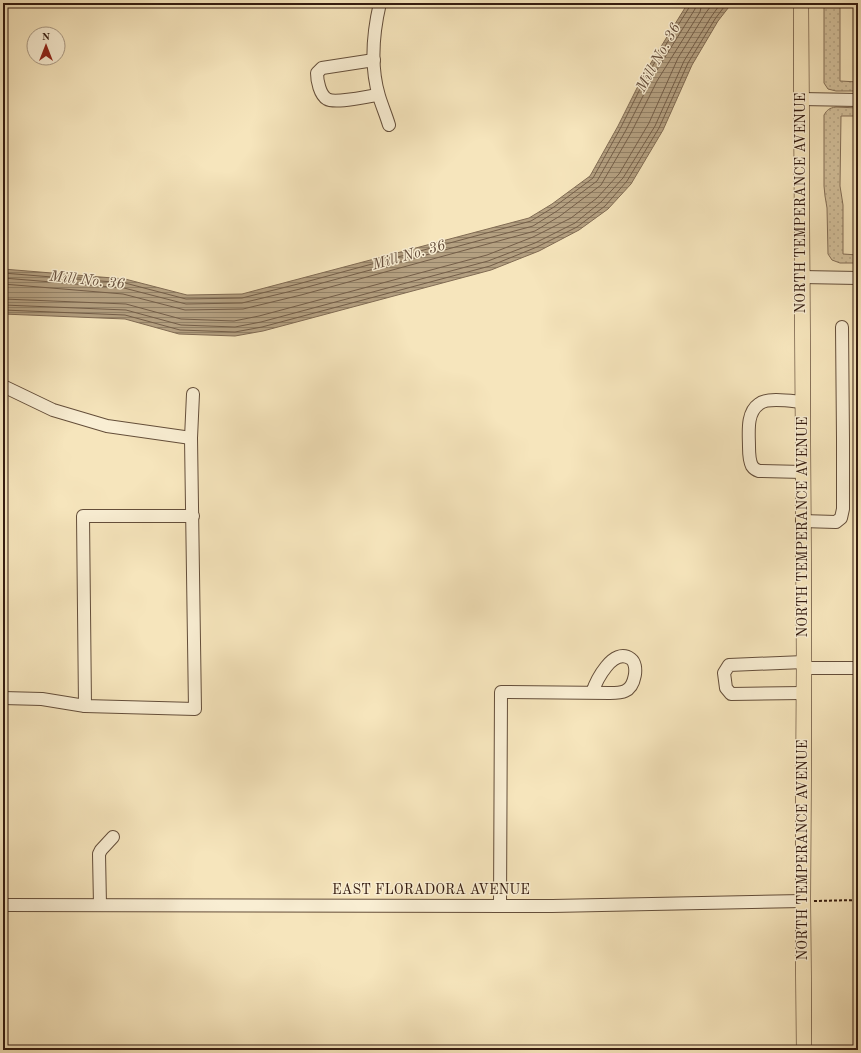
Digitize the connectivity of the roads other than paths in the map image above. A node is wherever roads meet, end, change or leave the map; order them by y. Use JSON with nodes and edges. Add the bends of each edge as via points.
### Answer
{"nodes":[{"id":1,"x":380,"y":3,"type":"edge"},
{"id":2,"x":801,"y":3,"type":"edge"},
{"id":3,"x":374,"y":60,"type":"junction"},
{"id":4,"x":378,"y":95,"type":"junction"},
{"id":5,"x":801,"y":99,"type":"junction"},
{"id":6,"x":858,"y":100,"type":"edge"},
{"id":7,"x":389,"y":125,"type":"dead end"},
{"id":8,"x":802,"y":277,"type":"junction"},
{"id":9,"x":858,"y":278,"type":"edge"},
{"id":10,"x":842,"y":328,"type":"dead end"},
{"id":11,"x":3,"y":386,"type":"edge"},
{"id":12,"x":193,"y":394,"type":"dead end"},
{"id":13,"x":802,"y":402,"type":"junction"},
{"id":14,"x":191,"y":438,"type":"junction"},
{"id":15,"x":803,"y":472,"type":"junction"},
{"id":16,"x":193,"y":516,"type":"junction"},
{"id":17,"x":802,"y":521,"type":"junction"},
{"id":18,"x":803,"y":665,"type":"junction"},
{"id":19,"x":858,"y":668,"type":"edge"},
{"id":20,"x":592,"y":693,"type":"dead end"},
{"id":21,"x":803,"y":693,"type":"junction"},
{"id":22,"x":3,"y":698,"type":"edge"},
{"id":23,"x":85,"y":706,"type":"junction"},
{"id":24,"x":113,"y":837,"type":"dead end"},
{"id":25,"x":803,"y":901,"type":"junction"},
{"id":26,"x":3,"y":905,"type":"edge"},
{"id":27,"x":100,"y":905,"type":"junction"},
{"id":28,"x":500,"y":905,"type":"junction"},
{"id":29,"x":804,"y":1050,"type":"edge"}],
"edges":[{"from":1,"to":3,"type":"street","via":[[375,26]]},
{"from":2,"to":5,"type":"main road","name":"NORTH TEMPERANCE AVENUE"},
{"from":3,"to":4,"type":"street"},
{"from":3,"to":4,"type":"street","via":[[322,68],[317,73],[317,78],[329,100]]},
{"from":4,"to":7,"type":"street"},
{"from":5,"to":6,"type":"street"},
{"from":5,"to":8,"type":"main road","name":"NORTH TEMPERANCE AVENUE"},
{"from":8,"to":9,"type":"street"},
{"from":8,"to":13,"type":"main road","name":"NORTH TEMPERANCE AVENUE"},
{"from":10,"to":17,"type":"street","via":[[843,509],[841,518],[836,522]]},
{"from":11,"to":14,"type":"street","via":[[54,410],[107,426]]},
{"from":12,"to":14,"type":"street"},
{"from":13,"to":15,"type":"main road","name":"NORTH TEMPERANCE AVENUE"},
{"from":13,"to":15,"type":"street","via":[[763,401],[752,411],[748,429],[751,464],[754,469]]},
{"from":14,"to":16,"type":"street"},
{"from":15,"to":17,"type":"main road","name":"NORTH TEMPERANCE AVENUE"},
{"from":16,"to":23,"type":"street","via":[[83,516]]},
{"from":16,"to":23,"type":"street","via":[[195,709]]},
{"from":17,"to":18,"type":"main road","name":"NORTH TEMPERANCE AVENUE"},
{"from":18,"to":19,"type":"street"},
{"from":18,"to":21,"type":"main road","name":"NORTH TEMPERANCE AVENUE"},
{"from":18,"to":21,"type":"street","via":[[729,665],[724,672],[726,688],[731,694]]},
{"from":20,"to":28,"type":"street","via":[[501,692]]},
{"from":21,"to":25,"type":"main road","name":"NORTH TEMPERANCE AVENUE"},
{"from":22,"to":23,"type":"street","via":[[42,699]]},
{"from":24,"to":27,"type":"street","via":[[99,854]]},
{"from":25,"to":28,"type":"street","name":"EAST FLORADORA AVENUE"},
{"from":25,"to":29,"type":"main road","name":"NORTH TEMPERANCE AVENUE"},
{"from":26,"to":27,"type":"street","name":"EAST FLORADORA AVENUE"},
{"from":27,"to":28,"type":"street","name":"EAST FLORADORA AVENUE"}]}
